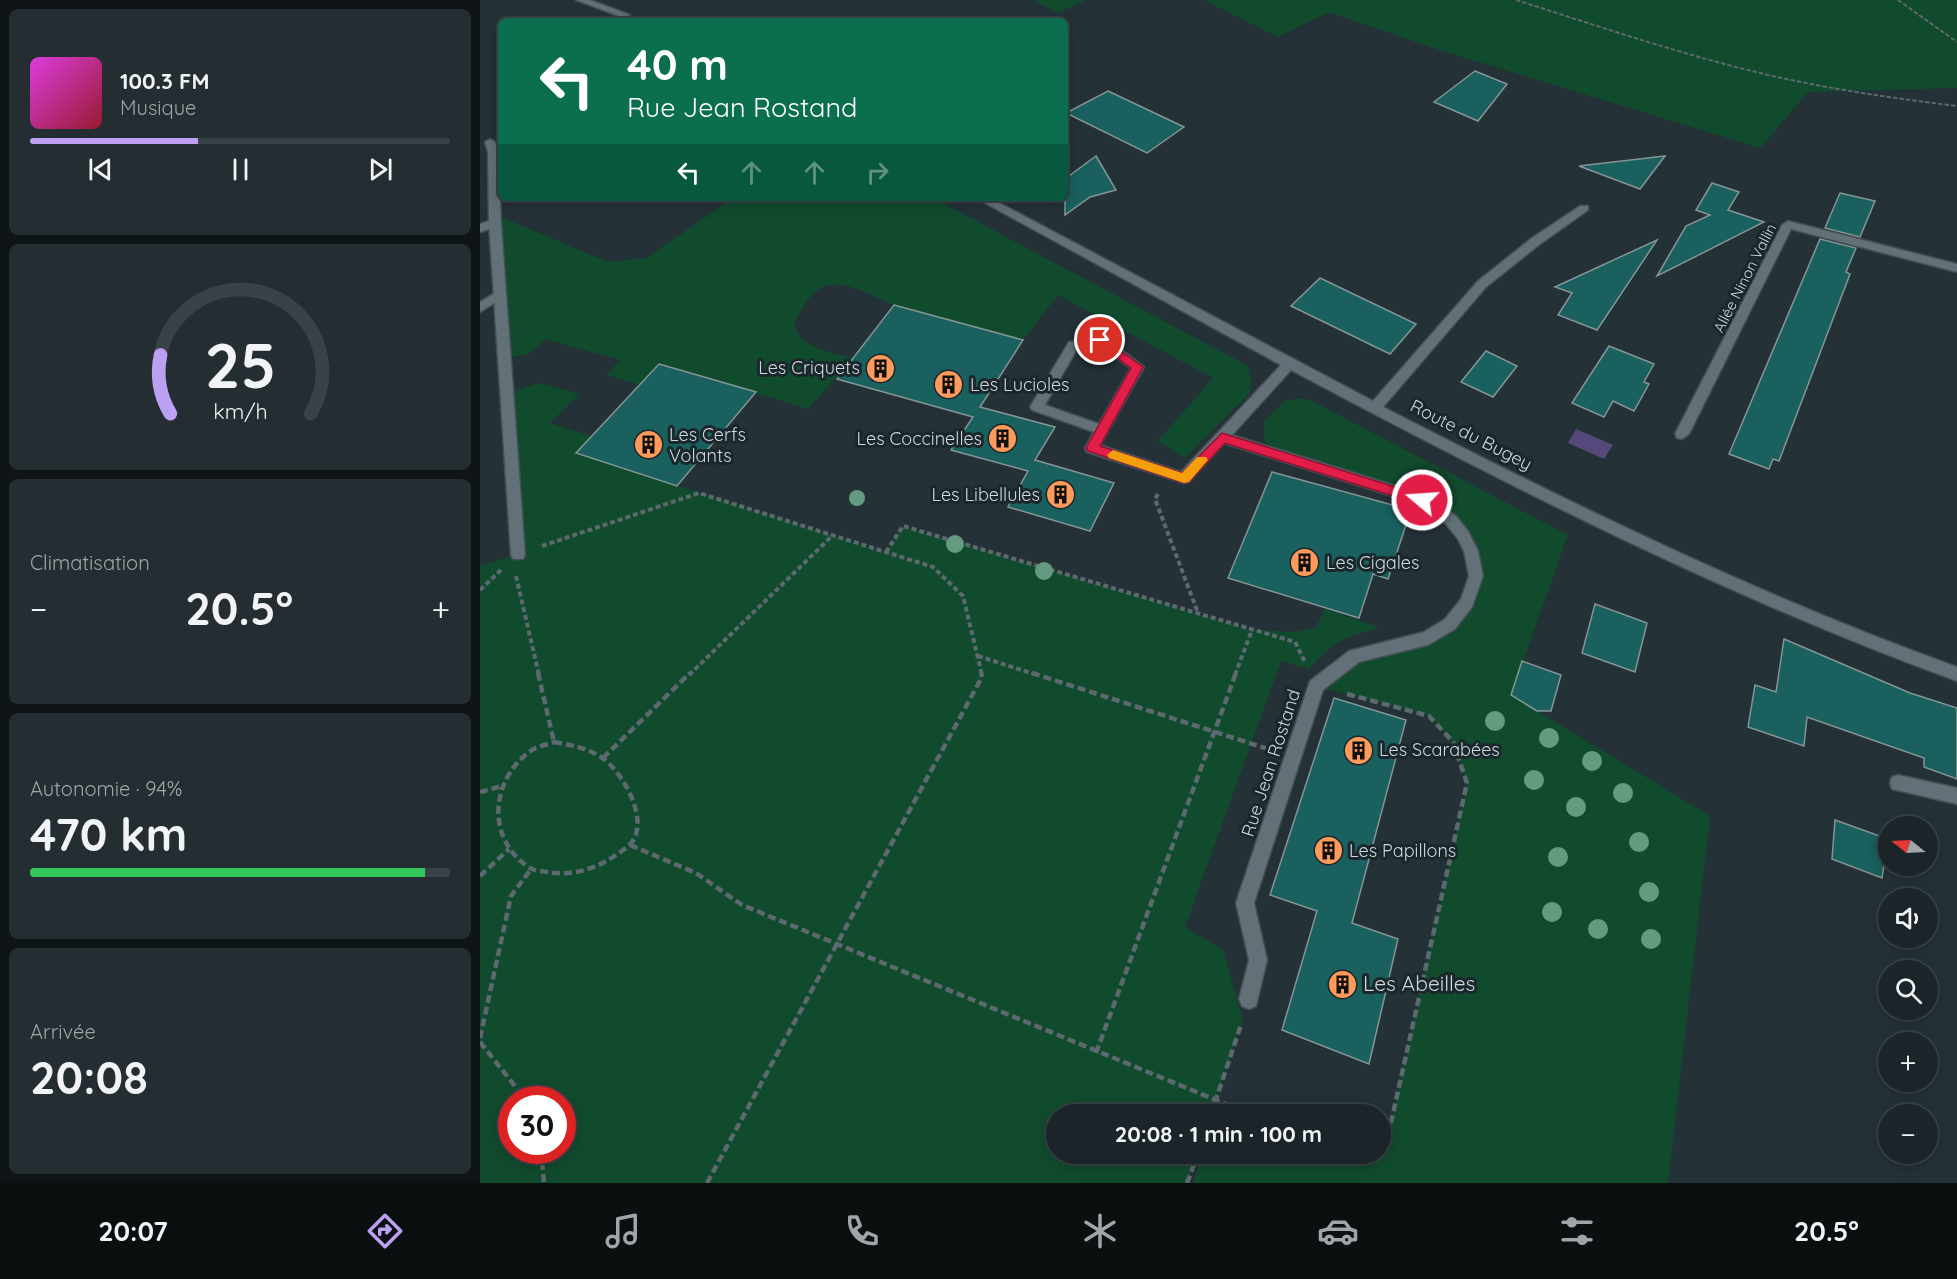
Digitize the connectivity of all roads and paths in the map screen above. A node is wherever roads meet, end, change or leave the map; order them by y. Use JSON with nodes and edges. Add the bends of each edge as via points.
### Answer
{"nodes":[{"id":1,"x":581,"y":0,"type":"edge"},
{"id":2,"x":604,"y":0,"type":"edge"},
{"id":3,"x":1516,"y":0,"type":"edge"},
{"id":4,"x":1898,"y":0,"type":"edge"},
{"id":5,"x":625,"y":15,"type":"junction"},
{"id":6,"x":631,"y":18,"type":"edge"},
{"id":7,"x":1957,"y":42,"type":"edge"},
{"id":8,"x":1957,"y":106,"type":"edge"},
{"id":9,"x":490,"y":141,"type":"edge"},
{"id":10,"x":988,"y":201,"type":"edge"},
{"id":11,"x":1584,"y":208,"type":"dead end"},
{"id":12,"x":495,"y":223,"type":"junction"},
{"id":13,"x":480,"y":228,"type":"edge"},
{"id":14,"x":1957,"y":268,"type":"edge"},
{"id":15,"x":500,"y":294,"type":"junction"},
{"id":16,"x":480,"y":308,"type":"edge"},
{"id":17,"x":1289,"y":364,"type":"junction"},
{"id":18,"x":1374,"y":408,"type":"junction"},
{"id":19,"x":1102,"y":430,"type":"junction"},
{"id":20,"x":1682,"y":434,"type":"dead end"},
{"id":21,"x":1222,"y":438,"type":"junction"},
{"id":22,"x":1168,"y":473,"type":"junction"},
{"id":23,"x":832,"y":536,"type":"junction"},
{"id":24,"x":886,"y":552,"type":"junction"},
{"id":25,"x":518,"y":555,"type":"junction"},
{"id":26,"x":480,"y":590,"type":"edge"},
{"id":27,"x":1198,"y":614,"type":"junction"},
{"id":28,"x":1252,"y":630,"type":"junction"},
{"id":29,"x":1295,"y":642,"type":"dead end"},
{"id":30,"x":977,"y":656,"type":"junction"},
{"id":31,"x":1957,"y":674,"type":"edge"},
{"id":32,"x":1316,"y":686,"type":"junction"},
{"id":33,"x":1213,"y":732,"type":"junction"},
{"id":34,"x":554,"y":742,"type":"junction"},
{"id":35,"x":1292,"y":757,"type":"junction"},
{"id":36,"x":603,"y":758,"type":"junction"},
{"id":37,"x":1898,"y":783,"type":"dead end"},
{"id":38,"x":503,"y":786,"type":"junction"},
{"id":39,"x":480,"y":792,"type":"edge"},
{"id":40,"x":1957,"y":796,"type":"edge"},
{"id":41,"x":630,"y":845,"type":"junction"},
{"id":42,"x":509,"y":849,"type":"junction"},
{"id":43,"x":531,"y":869,"type":"junction"},
{"id":44,"x":480,"y":876,"type":"edge"},
{"id":45,"x":837,"y":943,"type":"junction"},
{"id":46,"x":1249,"y":999,"type":"joint"},
{"id":47,"x":480,"y":1040,"type":"edge"},
{"id":48,"x":1096,"y":1053,"type":"junction"},
{"id":49,"x":515,"y":1086,"type":"edge"},
{"id":50,"x":1216,"y":1102,"type":"junction"},
{"id":51,"x":1222,"y":1104,"type":"edge"},
{"id":52,"x":1391,"y":1123,"type":"edge"},
{"id":53,"x":542,"y":1164,"type":"edge"},
{"id":54,"x":1194,"y":1164,"type":"edge"},
{"id":55,"x":544,"y":1183,"type":"edge"},
{"id":56,"x":707,"y":1183,"type":"edge"},
{"id":57,"x":1187,"y":1183,"type":"edge"}],
"edges":[{"from":1,"to":5,"type":"street"},
{"from":2,"to":5,"type":"street"},
{"from":3,"to":8,"type":"path","via":[[1763,74],[1850,92]]},
{"from":4,"to":7,"type":"path"},
{"from":5,"to":6,"type":"street"},
{"from":9,"to":12,"type":"street"},
{"from":10,"to":17,"type":"street","name":"Route du Bugey"},
{"from":11,"to":18,"type":"street","via":[[1482,284]]},
{"from":12,"to":13,"type":"street"},
{"from":12,"to":15,"type":"street"},
{"from":14,"to":20,"type":"street","name":"Allée Ninon Vallin","via":[[1788,225]]},
{"from":15,"to":16,"type":"street"},
{"from":15,"to":25,"type":"street"},
{"from":17,"to":18,"type":"street","name":"Route du Bugey"},
{"from":17,"to":21,"type":"street"},
{"from":18,"to":31,"type":"street","name":"Route du Bugey","via":[[1698,569],[1881,648]]},
{"from":19,"to":19,"type":"street","via":[[1138,367],[1100,340],[1073,345],[1037,407]]},
{"from":19,"to":22,"type":"street","via":[[1092,448]]},
{"from":21,"to":22,"type":"street","via":[[1184,478]]},
{"from":21,"to":32,"type":"street","name":"Rue Jean Rostand","via":[[1422,500],[1451,520],[1471,551],[1476,576],[1467,602],[1450,624],[1428,638],[1355,656]]},
{"from":22,"to":27,"type":"path","via":[[1155,499]]},
{"from":23,"to":24,"type":"path"},
{"from":23,"to":25,"type":"path","via":[[699,493]]},
{"from":23,"to":36,"type":"path"},
{"from":24,"to":27,"type":"path","via":[[903,526]]},
{"from":24,"to":30,"type":"path","via":[[933,567],[963,596]]},
{"from":25,"to":26,"type":"path"},
{"from":25,"to":34,"type":"path","via":[[515,570]]},
{"from":27,"to":28,"type":"path"},
{"from":28,"to":29,"type":"path"},
{"from":28,"to":33,"type":"path"},
{"from":30,"to":33,"type":"path"},
{"from":30,"to":45,"type":"path","via":[[982,677]]},
{"from":32,"to":35,"type":"street","name":"Rue Jean Rostand"},
{"from":32,"to":52,"type":"path","via":[[1429,716],[1453,742],[1467,783]]},
{"from":33,"to":35,"type":"path"},
{"from":33,"to":48,"type":"path"},
{"from":34,"to":36,"type":"path","via":[[578,746]]},
{"from":34,"to":38,"type":"path","via":[[530,752],[509,772]]},
{"from":35,"to":46,"type":"street","name":"Rue Jean Rostand","via":[[1245,903],[1258,960]]},
{"from":36,"to":41,"type":"path","via":[[632,793],[639,819]]},
{"from":37,"to":40,"type":"street"},
{"from":38,"to":39,"type":"path"},
{"from":38,"to":42,"type":"path","via":[[496,800]]},
{"from":41,"to":43,"type":"path","via":[[601,864],[567,875]]},
{"from":41,"to":45,"type":"path","via":[[696,873],[742,905]]},
{"from":42,"to":43,"type":"path"},
{"from":42,"to":44,"type":"path"},
{"from":43,"to":47,"type":"path","via":[[510,896]]},
{"from":45,"to":48,"type":"path"},
{"from":45,"to":56,"type":"path"},
{"from":46,"to":50,"type":"path"},
{"from":47,"to":49,"type":"path"},
{"from":48,"to":50,"type":"path"},
{"from":50,"to":51,"type":"path"},
{"from":53,"to":55,"type":"path"},
{"from":54,"to":57,"type":"path"}]}
